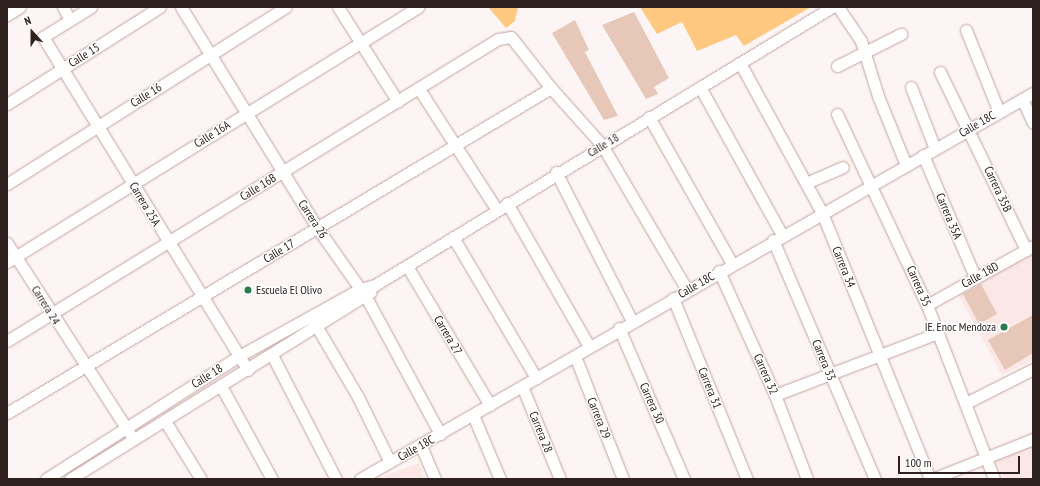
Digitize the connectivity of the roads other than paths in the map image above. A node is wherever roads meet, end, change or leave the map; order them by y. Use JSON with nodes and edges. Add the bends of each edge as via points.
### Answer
{"nodes":[{"id":1,"x":20,"y":7,"type":"edge"},
{"id":2,"x":63,"y":7,"type":"edge"},
{"id":3,"x":91,"y":7,"type":"edge"},
{"id":4,"x":160,"y":7,"type":"edge"},
{"id":5,"x":181,"y":7,"type":"edge"},
{"id":6,"x":286,"y":7,"type":"edge"},
{"id":7,"x":338,"y":7,"type":"edge"},
{"id":8,"x":418,"y":7,"type":"edge"},
{"id":9,"x":832,"y":7,"type":"edge"},
{"id":10,"x":838,"y":7,"type":"edge"},
{"id":11,"x":7,"y":15,"type":"edge"},
{"id":12,"x":70,"y":20,"type":"junction"},
{"id":13,"x":966,"y":30,"type":"dead end"},
{"id":14,"x":900,"y":34,"type":"dead end"},
{"id":15,"x":360,"y":42,"type":"junction"},
{"id":16,"x":864,"y":52,"type":"junction"},
{"id":17,"x":210,"y":55,"type":"junction"},
{"id":18,"x":740,"y":62,"type":"junction"},
{"id":19,"x":838,"y":66,"type":"dead end"},
{"id":20,"x":62,"y":69,"type":"junction"},
{"id":21,"x":940,"y":72,"type":"dead end"},
{"id":22,"x":700,"y":86,"type":"junction"},
{"id":23,"x":911,"y":87,"type":"dead end"},
{"id":24,"x":551,"y":88,"type":"junction"},
{"id":25,"x":419,"y":89,"type":"junction"},
{"id":26,"x":1033,"y":93,"type":"edge"},
{"id":27,"x":1022,"y":99,"type":"junction"},
{"id":28,"x":398,"y":102,"type":"junction"},
{"id":29,"x":7,"y":104,"type":"edge"},
{"id":30,"x":999,"y":112,"type":"junction"},
{"id":31,"x":246,"y":114,"type":"junction"},
{"id":32,"x":837,"y":114,"type":"dead end"},
{"id":33,"x":649,"y":117,"type":"junction"},
{"id":34,"x":1033,"y":123,"type":"edge"},
{"id":35,"x":98,"y":126,"type":"junction"},
{"id":36,"x":970,"y":129,"type":"junction"},
{"id":37,"x":602,"y":145,"type":"junction"},
{"id":38,"x":456,"y":146,"type":"junction"},
{"id":39,"x":935,"y":148,"type":"junction"},
{"id":40,"x":923,"y":155,"type":"junction"},
{"id":41,"x":906,"y":165,"type":"junction"},
{"id":42,"x":843,"y":167,"type":"dead end"},
{"id":43,"x":283,"y":172,"type":"junction"},
{"id":44,"x":556,"y":172,"type":"junction"},
{"id":45,"x":133,"y":183,"type":"junction"},
{"id":46,"x":806,"y":183,"type":"junction"},
{"id":47,"x":7,"y":184,"type":"edge"},
{"id":48,"x":872,"y":184,"type":"junction"},
{"id":49,"x":507,"y":203,"type":"junction"},
{"id":50,"x":497,"y":210,"type":"junction"},
{"id":51,"x":822,"y":213,"type":"junction"},
{"id":52,"x":318,"y":229,"type":"junction"},
{"id":53,"x":453,"y":237,"type":"junction"},
{"id":54,"x":778,"y":238,"type":"junction"},
{"id":55,"x":169,"y":242,"type":"junction"},
{"id":56,"x":7,"y":243,"type":"edge"},
{"id":57,"x":1029,"y":248,"type":"edge"},
{"id":58,"x":11,"y":259,"type":"edge"},
{"id":59,"x":732,"y":264,"type":"junction"},
{"id":60,"x":407,"y":266,"type":"junction"},
{"id":61,"x":719,"y":272,"type":"junction"},
{"id":62,"x":975,"y":277,"type":"junction"},
{"id":63,"x":687,"y":290,"type":"junction"},
{"id":64,"x":363,"y":293,"type":"junction"},
{"id":65,"x":202,"y":297,"type":"junction"},
{"id":66,"x":673,"y":298,"type":"junction"},
{"id":67,"x":927,"y":305,"type":"junction"},
{"id":68,"x":52,"y":314,"type":"junction"},
{"id":69,"x":311,"y":316,"type":"junction"},
{"id":70,"x":632,"y":321,"type":"junction"},
{"id":71,"x":317,"y":327,"type":"junction"},
{"id":72,"x":619,"y":328,"type":"junction"},
{"id":73,"x":937,"y":333,"type":"junction"},
{"id":74,"x":7,"y":341,"type":"edge"},
{"id":75,"x":589,"y":346,"type":"junction"},
{"id":76,"x":272,"y":355,"type":"junction"},
{"id":77,"x":239,"y":356,"type":"junction"},
{"id":78,"x":574,"y":356,"type":"junction"},
{"id":79,"x":880,"y":356,"type":"junction"},
{"id":80,"x":86,"y":368,"type":"junction"},
{"id":81,"x":1033,"y":369,"type":"edge"},
{"id":82,"x":248,"y":370,"type":"junction"},
{"id":83,"x":831,"y":375,"type":"junction"},
{"id":84,"x":536,"y":378,"type":"junction"},
{"id":85,"x":221,"y":386,"type":"junction"},
{"id":86,"x":522,"y":386,"type":"junction"},
{"id":87,"x":776,"y":395,"type":"junction"},
{"id":88,"x":966,"y":403,"type":"junction"},
{"id":89,"x":490,"y":405,"type":"junction"},
{"id":90,"x":7,"y":413,"type":"edge"},
{"id":91,"x":473,"y":415,"type":"junction"},
{"id":92,"x":165,"y":421,"type":"junction"},
{"id":93,"x":126,"y":428,"type":"junction"},
{"id":94,"x":440,"y":434,"type":"junction"},
{"id":95,"x":1033,"y":439,"type":"edge"},
{"id":96,"x":134,"y":440,"type":"junction"},
{"id":97,"x":421,"y":446,"type":"junction"},
{"id":98,"x":985,"y":458,"type":"junction"},
{"id":99,"x":390,"y":462,"type":"junction"},
{"id":100,"x":377,"y":475,"type":"edge"},
{"id":101,"x":52,"y":477,"type":"edge"},
{"id":102,"x":196,"y":477,"type":"edge"},
{"id":103,"x":70,"y":479,"type":"edge"},
{"id":104,"x":272,"y":479,"type":"edge"},
{"id":105,"x":336,"y":479,"type":"edge"},
{"id":106,"x":360,"y":479,"type":"edge"},
{"id":107,"x":435,"y":479,"type":"edge"},
{"id":108,"x":500,"y":479,"type":"edge"},
{"id":109,"x":560,"y":479,"type":"edge"},
{"id":110,"x":623,"y":479,"type":"edge"},
{"id":111,"x":684,"y":479,"type":"edge"},
{"id":112,"x":747,"y":479,"type":"edge"},
{"id":113,"x":807,"y":479,"type":"edge"},
{"id":114,"x":875,"y":479,"type":"edge"},
{"id":115,"x":931,"y":479,"type":"edge"},
{"id":116,"x":994,"y":479,"type":"edge"}],
"edges":[{"from":1,"to":11,"type":"street"},
{"from":2,"to":12,"type":"street"},
{"from":3,"to":12,"type":"street"},
{"from":4,"to":20,"type":"street","name":"Calle 15"},
{"from":5,"to":17,"type":"street","name":"Carrera 26"},
{"from":6,"to":17,"type":"street","name":"Calle 16"},
{"from":7,"to":15,"type":"street"},
{"from":8,"to":15,"type":"street","name":"Calle 16A"},
{"from":9,"to":18,"type":"street","name":"Calle 18"},
{"from":10,"to":16,"type":"street","via":[[861,41]]},
{"from":12,"to":20,"type":"street","name":"Carrera 25A","via":[[43,37]]},
{"from":13,"to":30,"type":"street"},
{"from":14,"to":16,"type":"street"},
{"from":15,"to":28,"type":"street"},
{"from":15,"to":31,"type":"street","name":"Calle 16A"},
{"from":16,"to":19,"type":"street"},
{"from":16,"to":41,"type":"street","via":[[878,96]]},
{"from":17,"to":31,"type":"street","name":"Carrera 26"},
{"from":17,"to":35,"type":"street","name":"Calle 16"},
{"from":18,"to":22,"type":"street","name":"Calle 18"},
{"from":18,"to":46,"type":"street","name":"Carrera 34"},
{"from":20,"to":29,"type":"street","name":"Calle 15"},
{"from":20,"to":35,"type":"street","name":"Carrera 25A"},
{"from":21,"to":36,"type":"street","name":"Carrera 35B"},
{"from":22,"to":33,"type":"street","name":"Calle 18"},
{"from":22,"to":54,"type":"street","name":"Carrera 33"},
{"from":23,"to":39,"type":"street"},
{"from":24,"to":25,"type":"street","name":"Calle 16B","via":[[511,37],[498,39]]},
{"from":24,"to":37,"type":"street"},
{"from":24,"to":38,"type":"street","name":"Calle 17"},
{"from":25,"to":28,"type":"street","name":"Calle 16B"},
{"from":25,"to":38,"type":"street"},
{"from":26,"to":27,"type":"street","name":"Calle 18C"},
{"from":27,"to":30,"type":"street","name":"Calle 18C"},
{"from":27,"to":34,"type":"street"},
{"from":28,"to":43,"type":"street","name":"Calle 16B"},
{"from":30,"to":36,"type":"street","name":"Calle 18C"},
{"from":31,"to":43,"type":"street","name":"Carrera 26"},
{"from":31,"to":45,"type":"street","name":"Calle 16A"},
{"from":32,"to":48,"type":"street","name":"Carrera 35"},
{"from":33,"to":37,"type":"street","name":"Calle 18"},
{"from":33,"to":59,"type":"street"},
{"from":35,"to":45,"type":"street","name":"Carrera 25A"},
{"from":35,"to":47,"type":"street","name":"Calle 16"},
{"from":36,"to":39,"type":"street","name":"Calle 18C"},
{"from":36,"to":57,"type":"street","name":"Carrera 35B"},
{"from":37,"to":44,"type":"street","name":"Calle 18"},
{"from":37,"to":63,"type":"street"},
{"from":38,"to":50,"type":"street"},
{"from":38,"to":52,"type":"street","name":"Calle 17"},
{"from":39,"to":40,"type":"street","name":"Calle 18C"},
{"from":40,"to":41,"type":"street","name":"Calle 18C"},
{"from":40,"to":62,"type":"street","name":"Carrera 35A"},
{"from":41,"to":48,"type":"street","name":"Calle 18C"},
{"from":42,"to":46,"type":"street"},
{"from":43,"to":52,"type":"street","name":"Carrera 26"},
{"from":43,"to":55,"type":"street","name":"Calle 16B"},
{"from":44,"to":49,"type":"street","name":"Calle 18"},
{"from":44,"to":70,"type":"street"},
{"from":45,"to":55,"type":"street","name":"Carrera 25A"},
{"from":45,"to":58,"type":"street","name":"Calle 16A"},
{"from":46,"to":51,"type":"street","name":"Carrera 34"},
{"from":48,"to":51,"type":"street","name":"Calle 18C"},
{"from":48,"to":67,"type":"street","name":"Carrera 35"},
{"from":49,"to":50,"type":"street","name":"Calle 18"},
{"from":49,"to":75,"type":"street"},
{"from":50,"to":53,"type":"street","name":"Calle 18"},
{"from":51,"to":54,"type":"street","name":"Calle 18C"},
{"from":51,"to":79,"type":"street","name":"Carrera 34"},
{"from":52,"to":64,"type":"street","name":"Carrera 26"},
{"from":52,"to":65,"type":"street","name":"Calle 17"},
{"from":53,"to":60,"type":"street","name":"Calle 18"},
{"from":53,"to":84,"type":"street"},
{"from":54,"to":59,"type":"street","name":"Calle 18C"},
{"from":54,"to":83,"type":"street","name":"Carrera 33"},
{"from":55,"to":65,"type":"street","name":"Carrera 25A"},
{"from":55,"to":68,"type":"street","name":"Calle 16B"},
{"from":56,"to":58,"type":"street","name":"Carrera 24"},
{"from":57,"to":62,"type":"street","name":"Calle 18D"},
{"from":58,"to":68,"type":"street","name":"Carrera 24"},
{"from":59,"to":61,"type":"street","name":"Calle 18C"},
{"from":60,"to":64,"type":"street","name":"Calle 18"},
{"from":60,"to":89,"type":"street","name":"Carrera 27"},
{"from":61,"to":63,"type":"street","name":"Calle 18C"},
{"from":61,"to":87,"type":"street","name":"Carrera 32"},
{"from":62,"to":67,"type":"street","name":"Calle 18D"},
{"from":63,"to":66,"type":"street","name":"Calle 18C"},
{"from":64,"to":69,"type":"street","name":"Calle 18"},
{"from":64,"to":71,"type":"street","name":"Calle 18"},
{"from":64,"to":94,"type":"street","name":"Carrera 26"},
{"from":65,"to":77,"type":"street","name":"Carrera 25A"},
{"from":65,"to":80,"type":"street","name":"Calle 17"},
{"from":66,"to":70,"type":"street","name":"Calle 18C"},
{"from":66,"to":112,"type":"street","name":"Carrera 31"},
{"from":67,"to":73,"type":"street","name":"Carrera 35"},
{"from":68,"to":74,"type":"street","name":"Calle 16B"},
{"from":68,"to":80,"type":"street","name":"Carrera 24"},
{"from":69,"to":71,"type":"street"},
{"from":69,"to":77,"type":"street","name":"Calle 18"},
{"from":70,"to":72,"type":"street","name":"Calle 18C"},
{"from":71,"to":76,"type":"street","name":"Calle 18"},
{"from":71,"to":99,"type":"street","via":[[358,397]]},
{"from":72,"to":75,"type":"street","name":"Calle 18C"},
{"from":72,"to":111,"type":"street","name":"Carrera 30"},
{"from":73,"to":79,"type":"street"},
{"from":73,"to":88,"type":"street","name":"Carrera 35"},
{"from":75,"to":78,"type":"street","name":"Calle 18C"},
{"from":76,"to":82,"type":"street","name":"Calle 18"},
{"from":76,"to":105,"type":"street"},
{"from":77,"to":82,"type":"street","name":"Carrera 25A"},
{"from":77,"to":93,"type":"street","name":"Calle 18"},
{"from":78,"to":84,"type":"street","name":"Calle 18C"},
{"from":78,"to":110,"type":"street","name":"Carrera 29"},
{"from":79,"to":83,"type":"street"},
{"from":79,"to":115,"type":"street","name":"Carrera 34"},
{"from":80,"to":90,"type":"street","name":"Calle 17"},
{"from":80,"to":93,"type":"street","name":"Carrera 24"},
{"from":81,"to":88,"type":"street"},
{"from":82,"to":85,"type":"street","name":"Calle 18"},
{"from":83,"to":87,"type":"street"},
{"from":83,"to":114,"type":"street","name":"Carrera 33"},
{"from":84,"to":86,"type":"street","name":"Calle 18C"},
{"from":85,"to":92,"type":"street","name":"Calle 18"},
{"from":85,"to":104,"type":"street","name":"Calle 18"},
{"from":86,"to":89,"type":"street","name":"Calle 18C"},
{"from":86,"to":109,"type":"street","name":"Carrera 28"},
{"from":87,"to":113,"type":"street","name":"Carrera 32"},
{"from":88,"to":98,"type":"street","name":"Carrera 35"},
{"from":89,"to":91,"type":"street","name":"Calle 18C"},
{"from":91,"to":94,"type":"street","name":"Calle 18C"},
{"from":91,"to":108,"type":"street"},
{"from":92,"to":96,"type":"street","name":"Calle 18"},
{"from":92,"to":102,"type":"street"},
{"from":93,"to":96,"type":"street","name":"Carrera 24"},
{"from":93,"to":101,"type":"street","name":"Calle 18"},
{"from":94,"to":97,"type":"street","name":"Calle 18C"},
{"from":95,"to":98,"type":"street"},
{"from":96,"to":103,"type":"street","name":"Calle 18"},
{"from":97,"to":99,"type":"street","name":"Calle 18C"},
{"from":97,"to":107,"type":"street"},
{"from":98,"to":115,"type":"street"},
{"from":98,"to":116,"type":"street","name":"Carrera 35"},
{"from":99,"to":100,"type":"street","name":"Calle 18C"},
{"from":100,"to":106,"type":"street","name":"Calle 18C"}]}
